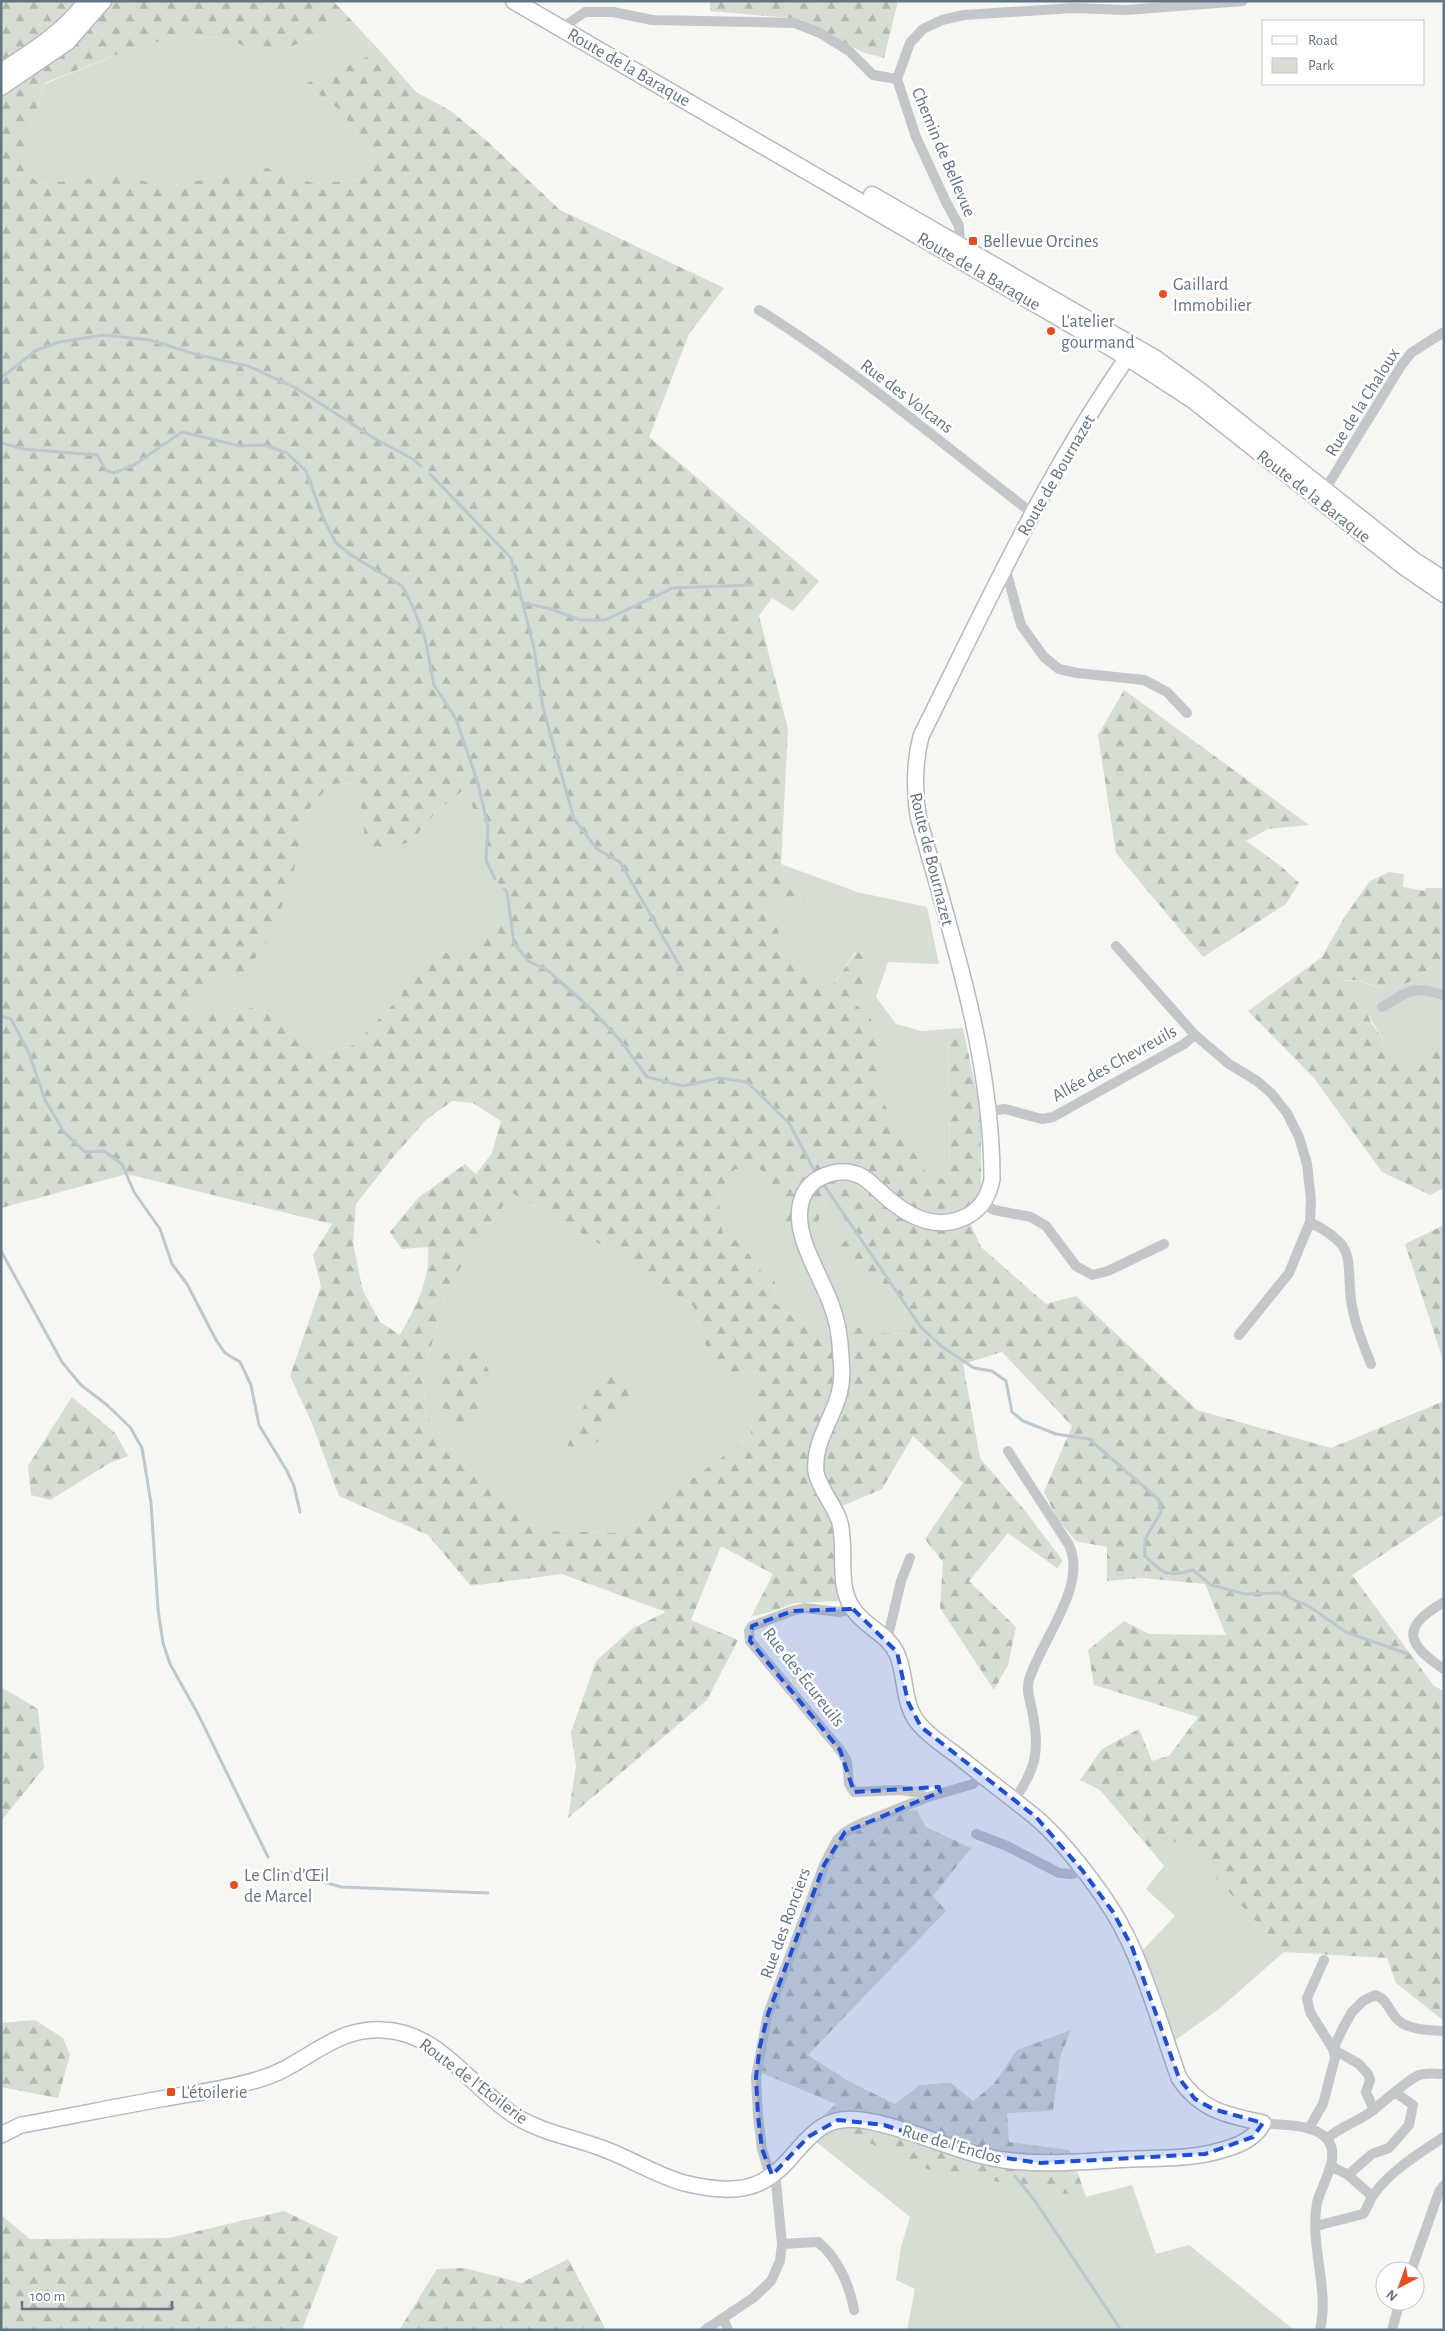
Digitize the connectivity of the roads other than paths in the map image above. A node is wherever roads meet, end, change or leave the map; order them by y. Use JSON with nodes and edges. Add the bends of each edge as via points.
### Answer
{"nodes":[{"id":1,"x":87,"y":1,"type":"edge"},
{"id":2,"x":102,"y":1,"type":"edge"},
{"id":3,"x":514,"y":1,"type":"edge"},
{"id":4,"x":531,"y":1,"type":"edge"},
{"id":5,"x":1243,"y":1,"type":"edge"},
{"id":6,"x":567,"y":27,"type":"junction"},
{"id":7,"x":1,"y":72,"type":"edge"},
{"id":8,"x":897,"y":79,"type":"junction"},
{"id":9,"x":1,"y":87,"type":"edge"},
{"id":10,"x":959,"y":252,"type":"junction"},
{"id":11,"x":759,"y":310,"type":"dead end"},
{"id":12,"x":1444,"y":332,"type":"edge"},
{"id":13,"x":1131,"y":352,"type":"junction"},
{"id":14,"x":1322,"y":495,"type":"junction"},
{"id":15,"x":1032,"y":513,"type":"junction"},
{"id":16,"x":1005,"y":567,"type":"junction"},
{"id":17,"x":1444,"y":580,"type":"edge"},
{"id":18,"x":1444,"y":594,"type":"edge"},
{"id":19,"x":1187,"y":713,"type":"dead end"},
{"id":20,"x":1116,"y":946,"type":"dead end"},
{"id":21,"x":1444,"y":995,"type":"edge"},
{"id":22,"x":1382,"y":1007,"type":"dead end"},
{"id":23,"x":1195,"y":1035,"type":"junction"},
{"id":24,"x":990,"y":1111,"type":"junction"},
{"id":25,"x":983,"y":1204,"type":"junction"},
{"id":26,"x":1310,"y":1222,"type":"junction"},
{"id":27,"x":1164,"y":1244,"type":"dead end"},
{"id":28,"x":1239,"y":1335,"type":"dead end"},
{"id":29,"x":1370,"y":1364,"type":"dead end"},
{"id":30,"x":1008,"y":1451,"type":"dead end"},
{"id":31,"x":910,"y":1558,"type":"dead end"},
{"id":32,"x":1444,"y":1602,"type":"edge"},
{"id":33,"x":853,"y":1609,"type":"junction"},
{"id":34,"x":885,"y":1637,"type":"junction"},
{"id":35,"x":1444,"y":1669,"type":"edge"},
{"id":36,"x":981,"y":1775,"type":"junction"},
{"id":37,"x":924,"y":1798,"type":"junction"},
{"id":38,"x":1014,"y":1800,"type":"junction"},
{"id":39,"x":976,"y":1834,"type":"dead end"},
{"id":40,"x":1082,"y":1870,"type":"junction"},
{"id":41,"x":1324,"y":1960,"type":"dead end"},
{"id":42,"x":1444,"y":2031,"type":"edge"},
{"id":43,"x":1333,"y":2049,"type":"junction"},
{"id":44,"x":1444,"y":2074,"type":"edge"},
{"id":45,"x":1396,"y":2093,"type":"junction"},
{"id":46,"x":1374,"y":2110,"type":"junction"},
{"id":47,"x":1263,"y":2123,"type":"junction"},
{"id":48,"x":1309,"y":2128,"type":"junction"},
{"id":49,"x":1,"y":2135,"type":"edge"},
{"id":50,"x":1444,"y":2138,"type":"edge"},
{"id":51,"x":1327,"y":2139,"type":"junction"},
{"id":52,"x":1331,"y":2166,"type":"junction"},
{"id":53,"x":772,"y":2175,"type":"junction"},
{"id":54,"x":1348,"y":2175,"type":"junction"},
{"id":55,"x":1444,"y":2185,"type":"edge"},
{"id":56,"x":1372,"y":2196,"type":"junction"},
{"id":57,"x":1316,"y":2226,"type":"junction"},
{"id":58,"x":782,"y":2244,"type":"junction"},
{"id":59,"x":1415,"y":2261,"type":"edge"},
{"id":60,"x":854,"y":2310,"type":"dead end"},
{"id":61,"x":1397,"y":2311,"type":"edge"},
{"id":62,"x":723,"y":2318,"type":"junction"},
{"id":63,"x":705,"y":2330,"type":"edge"},
{"id":64,"x":728,"y":2330,"type":"edge"},
{"id":65,"x":1320,"y":2330,"type":"edge"},
{"id":66,"x":1392,"y":2330,"type":"edge"}],
"edges":[{"from":1,"to":7,"type":"main road","via":[[58,33]]},
{"from":2,"to":9,"type":"main road","via":[[67,42]]},
{"from":3,"to":6,"type":"main road","name":"Route de la Baraque"},
{"from":4,"to":6,"type":"main road","name":"Route de la Baraque"},
{"from":5,"to":8,"type":"street","name":"Chemin de Bellevue","via":[[1126,10],[1057,8],[964,15],[922,29],[910,43]]},
{"from":6,"to":8,"type":"street","via":[[585,12],[612,12],[652,20],[795,23],[820,32],[849,51],[873,75]]},
{"from":6,"to":10,"type":"main road","name":"Route de la Baraque"},
{"from":8,"to":10,"type":"street","name":"Chemin de Bellevue","via":[[916,137],[959,226]]},
{"from":10,"to":13,"type":"main road","name":"Route de la Baraque"},
{"from":11,"to":15,"type":"street","name":"Rue des Volcans","via":[[873,390]]},
{"from":12,"to":14,"type":"street","name":"Rue de la Chaloux","via":[[1411,352]]},
{"from":13,"to":14,"type":"main road","name":"Route de la Baraque"},
{"from":13,"to":15,"type":"street","name":"Route de Bournazet","via":[[1067,449]]},
{"from":14,"to":17,"type":"main road","name":"Route de la Baraque"},
{"from":14,"to":18,"type":"main road","name":"Route de la Baraque","via":[[1406,568]]},
{"from":15,"to":16,"type":"street","name":"Route de Bournazet"},
{"from":16,"to":19,"type":"street","via":[[1021,624],[1044,658],[1059,669],[1077,673],[1144,680],[1166,692]]},
{"from":16,"to":24,"type":"street","name":"Route de Bournazet","via":[[921,736],[915,758],[914,786],[918,816],[973,1022]]},
{"from":20,"to":23,"type":"street","name":"Allée des Chevreuils"},
{"from":21,"to":22,"type":"street","via":[[1422,988]]},
{"from":23,"to":24,"type":"street","name":"Allée des Chevreuils","via":[[1053,1116],[1042,1119],[1005,1108]]},
{"from":23,"to":26,"type":"street","name":"Allée des Chevreuils","via":[[1229,1064],[1257,1081],[1287,1113],[1300,1137],[1307,1164]]},
{"from":24,"to":25,"type":"street","name":"Route de Bournazet","via":[[992,1179]]},
{"from":25,"to":27,"type":"street","via":[[994,1210],[1031,1217],[1046,1226],[1076,1266],[1092,1275],[1108,1271]]},
{"from":25,"to":33,"type":"street","via":[[968,1216],[938,1224],[905,1212],[858,1174],[844,1172],[817,1179],[807,1188],[801,1201],[799,1219],[805,1245],[833,1308],[839,1338],[843,1376],[838,1397],[816,1449],[816,1474],[839,1520],[843,1539],[843,1583]]},
{"from":26,"to":28,"type":"street","name":"Allée des Chevreuils","via":[[1289,1272]]},
{"from":26,"to":29,"type":"street","via":[[1340,1241],[1348,1256],[1354,1317]]},
{"from":30,"to":38,"type":"street","via":[[1074,1556],[1063,1608],[1029,1682],[1027,1692],[1036,1734],[1036,1757]]},
{"from":31,"to":34,"type":"street"},
{"from":32,"to":35,"type":"street","via":[[1417,1623],[1412,1635],[1423,1656]]},
{"from":33,"to":34,"type":"street","via":[[864,1622]]},
{"from":33,"to":37,"type":"street","name":"Rue des Écureuils","via":[[839,1612],[805,1608],[792,1610],[752,1626],[750,1640],[831,1737],[847,1761],[854,1792],[900,1790],[920,1793]]},
{"from":34,"to":36,"type":"street","via":[[896,1652],[915,1719]]},
{"from":36,"to":37,"type":"street","name":"Rue des Ronciers","via":[[973,1784]]},
{"from":36,"to":38,"type":"street"},
{"from":37,"to":53,"type":"street","name":"Rue des Ronciers","via":[[846,1832],[837,1840],[824,1865],[768,2014],[760,2046],[756,2078],[758,2116],[762,2149]]},
{"from":38,"to":40,"type":"street","via":[[1046,1826]]},
{"from":39,"to":40,"type":"street","via":[[1059,1873],[1072,1874]]},
{"from":40,"to":47,"type":"street","via":[[1113,1912],[1132,1947],[1179,2078],[1187,2090],[1195,2099],[1213,2109]]},
{"from":41,"to":43,"type":"street","via":[[1307,1998],[1310,2012]]},
{"from":42,"to":43,"type":"street","via":[[1399,2022],[1382,1997],[1375,1995],[1352,2012]]},
{"from":43,"to":46,"type":"street","via":[[1359,2064],[1368,2074],[1370,2080],[1366,2092]]},
{"from":43,"to":48,"type":"street","via":[[1335,2058],[1323,2104]]},
{"from":44,"to":45,"type":"street","via":[[1415,2077]]},
{"from":45,"to":46,"type":"street"},
{"from":45,"to":54,"type":"street","via":[[1413,2106],[1409,2125],[1389,2148],[1372,2154]]},
{"from":46,"to":51,"type":"street","via":[[1336,2130]]},
{"from":47,"to":48,"type":"street"},
{"from":47,"to":53,"type":"street","name":"Rue de l'Enclos","via":[[1261,2129],[1241,2143],[1205,2154],[1040,2163],[987,2156],[858,2119],[838,2120],[822,2126],[808,2137]]},
{"from":48,"to":51,"type":"street"},
{"from":49,"to":53,"type":"street","name":"Route de l'Etoilerie","via":[[22,2126],[240,2085],[281,2072],[344,2035],[362,2030],[381,2030],[402,2032],[432,2046],[515,2116],[551,2134],[600,2147],[656,2173],[703,2187],[743,2188],[761,2183]]},
{"from":50,"to":56,"type":"street","via":[[1397,2170]]},
{"from":51,"to":52,"type":"street","via":[[1331,2147]]},
{"from":52,"to":54,"type":"street"},
{"from":52,"to":57,"type":"street","via":[[1317,2203]]},
{"from":53,"to":58,"type":"street","name":"Rue des Ronciers","via":[[776,2182]]},
{"from":54,"to":56,"type":"street"},
{"from":55,"to":59,"type":"street"},
{"from":56,"to":57,"type":"street","via":[[1363,2214]]},
{"from":57,"to":65,"type":"street","via":[[1322,2295]]},
{"from":58,"to":60,"type":"street","via":[[818,2242],[828,2250],[851,2291]]},
{"from":58,"to":62,"type":"street","name":"Rue des Ronciers","via":[[780,2261],[771,2281]]},
{"from":61,"to":66,"type":"street"},
{"from":62,"to":63,"type":"street","name":"Rue des Ronciers"},
{"from":62,"to":64,"type":"street"}]}
